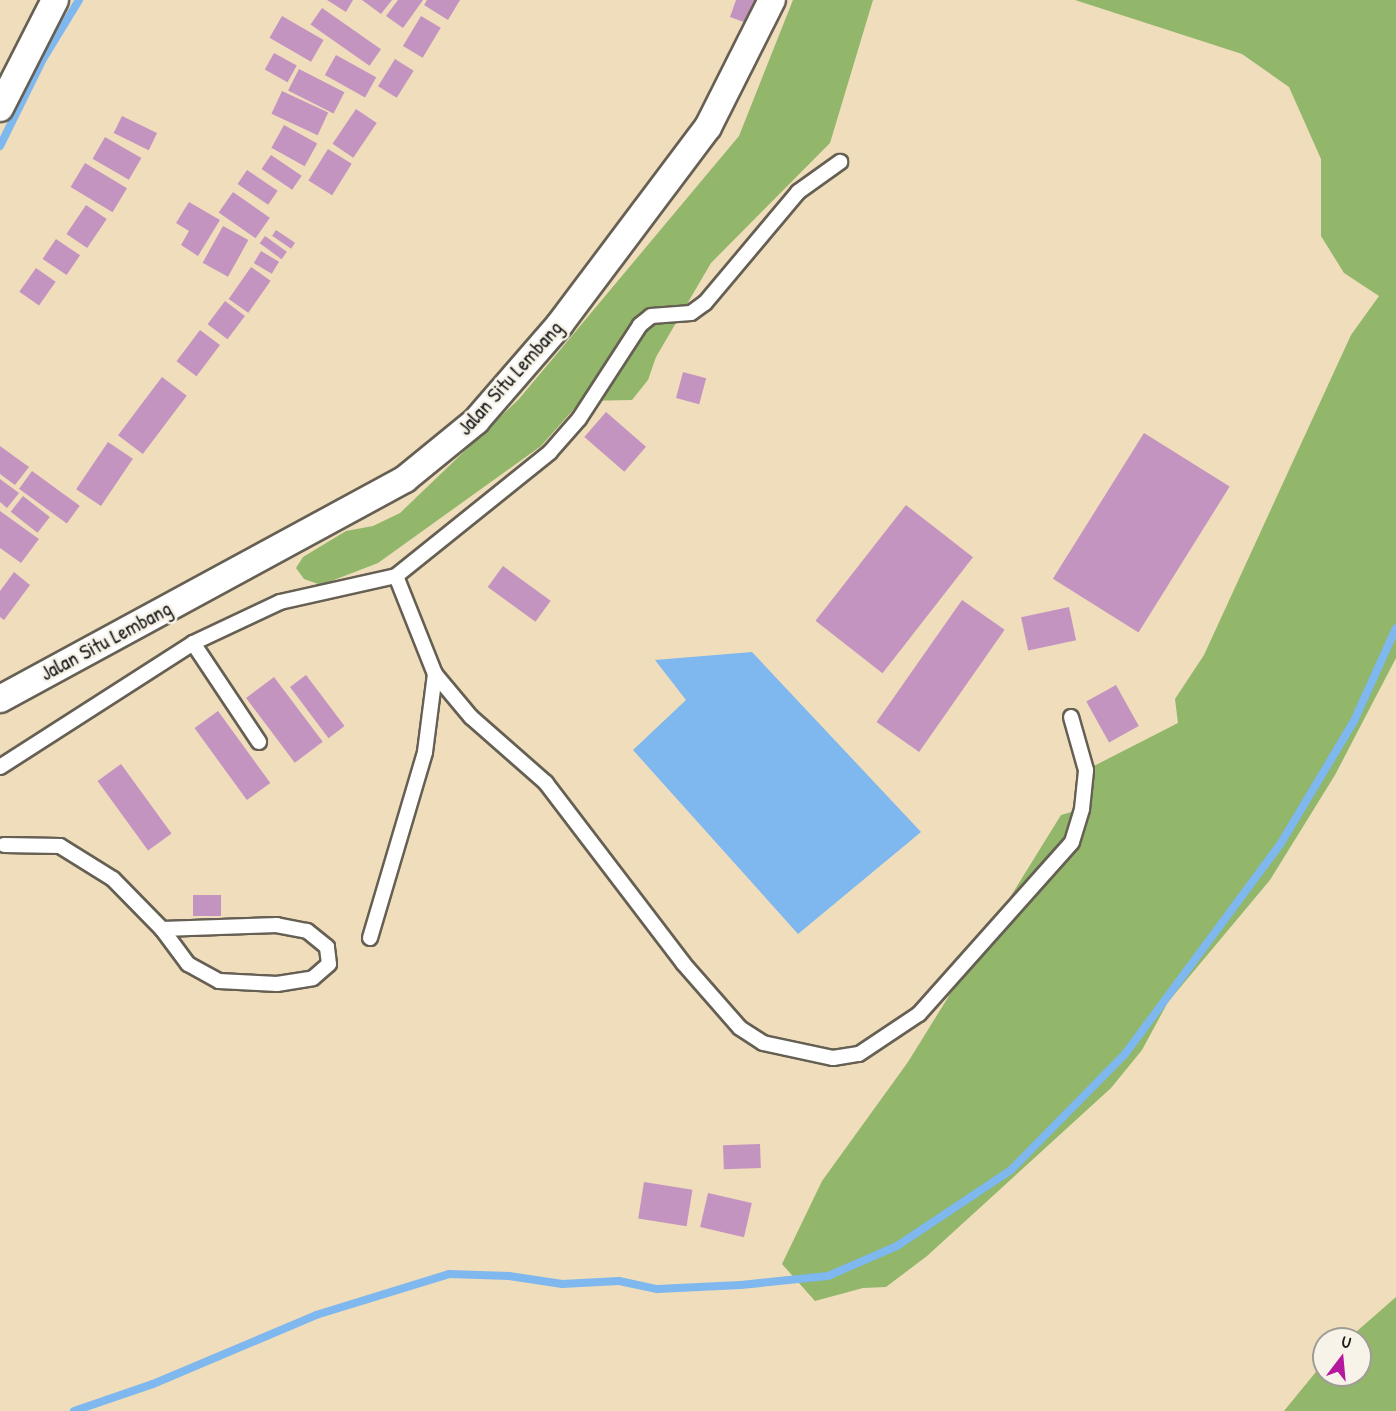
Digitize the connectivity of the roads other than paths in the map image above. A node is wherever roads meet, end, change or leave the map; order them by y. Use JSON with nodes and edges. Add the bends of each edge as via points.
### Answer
{"nodes":[{"id":1,"x":55,"y":0,"type":"edge"},
{"id":2,"x":771,"y":0,"type":"edge"},
{"id":3,"x":0,"y":108,"type":"edge"},
{"id":4,"x":840,"y":162,"type":"dead end"},
{"id":5,"x":396,"y":576,"type":"junction"},
{"id":6,"x":193,"y":643,"type":"junction"},
{"id":7,"x":435,"y":674,"type":"junction"},
{"id":8,"x":0,"y":699,"type":"edge"},
{"id":9,"x":1071,"y":717,"type":"dead end"},
{"id":10,"x":259,"y":742,"type":"dead end"},
{"id":11,"x":0,"y":767,"type":"edge"},
{"id":12,"x":4,"y":845,"type":"dead end"},
{"id":13,"x":162,"y":929,"type":"junction"},
{"id":14,"x":370,"y":938,"type":"dead end"}],
"edges":[{"from":1,"to":3,"type":"street"},
{"from":2,"to":8,"type":"street","name":"Jalan Situ Lembang","via":[[708,127],[560,324],[476,422],[405,479]]},
{"from":4,"to":5,"type":"lane","via":[[798,192],[705,303],[691,313],[651,316],[640,325],[579,419],[550,452]]},
{"from":5,"to":6,"type":"lane","via":[[280,602]]},
{"from":5,"to":7,"type":"lane"},
{"from":6,"to":10,"type":"lane"},
{"from":6,"to":11,"type":"lane"},
{"from":7,"to":9,"type":"lane","via":[[471,717],[546,783],[683,963],[740,1028],[763,1043],[833,1058],[859,1054],[919,1014],[1072,842],[1082,809],[1086,770]]},
{"from":7,"to":14,"type":"lane","via":[[425,752]]},
{"from":12,"to":13,"type":"lane","via":[[60,846],[113,879]]},
{"from":13,"to":13,"type":"lane","via":[[188,964],[219,981],[277,984],[313,978],[329,964],[327,947],[307,931],[277,925]]}]}
